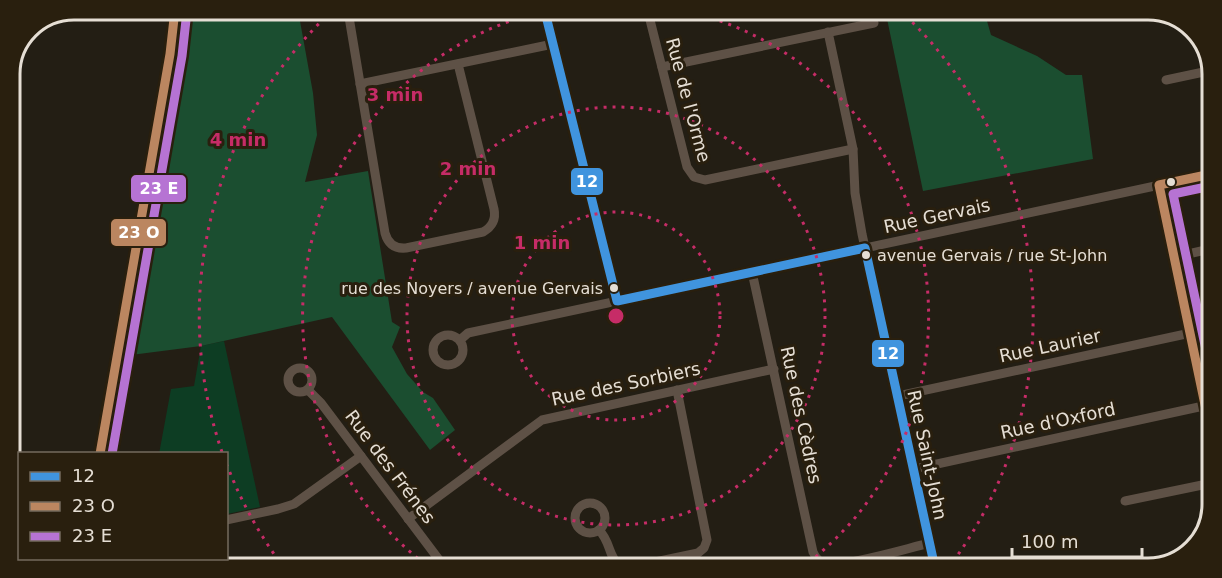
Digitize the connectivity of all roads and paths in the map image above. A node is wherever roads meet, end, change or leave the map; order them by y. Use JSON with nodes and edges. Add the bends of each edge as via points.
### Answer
{"nodes":[{"id":1,"x":174,"y":20,"type":"edge"},
{"id":2,"x":349,"y":20,"type":"edge"},
{"id":3,"x":546,"y":20,"type":"edge"},
{"id":4,"x":650,"y":20,"type":"edge"},
{"id":5,"x":874,"y":22,"type":"dead end"},
{"id":6,"x":828,"y":32,"type":"junction"},
{"id":7,"x":553,"y":44,"type":"junction"},
{"id":8,"x":458,"y":64,"type":"junction"},
{"id":9,"x":662,"y":67,"type":"junction"},
{"id":10,"x":1202,"y":72,"type":"edge"},
{"id":11,"x":1166,"y":80,"type":"dead end"},
{"id":12,"x":360,"y":84,"type":"junction"},
{"id":13,"x":853,"y":149,"type":"junction"},
{"id":14,"x":1202,"y":176,"type":"edge"},
{"id":15,"x":1159,"y":185,"type":"junction"},
{"id":16,"x":865,"y":248,"type":"junction"},
{"id":17,"x":1202,"y":251,"type":"edge"},
{"id":18,"x":1174,"y":257,"type":"junction"},
{"id":19,"x":752,"y":272,"type":"junction"},
{"id":20,"x":617,"y":301,"type":"junction"},
{"id":21,"x":1202,"y":330,"type":"edge"},
{"id":22,"x":1190,"y":333,"type":"junction"},
{"id":23,"x":460,"y":340,"type":"dead end"},
{"id":24,"x":774,"y":369,"type":"junction"},
{"id":25,"x":1202,"y":385,"type":"edge"},
{"id":26,"x":308,"y":390,"type":"dead end"},
{"id":27,"x":677,"y":390,"type":"junction"},
{"id":28,"x":897,"y":396,"type":"junction"},
{"id":29,"x":1202,"y":407,"type":"edge"},
{"id":30,"x":100,"y":452,"type":"edge"},
{"id":31,"x":361,"y":456,"type":"junction"},
{"id":32,"x":914,"y":469,"type":"junction"},
{"id":33,"x":1202,"y":484,"type":"edge"},
{"id":34,"x":1125,"y":501,"type":"dead end"},
{"id":35,"x":408,"y":519,"type":"junction"},
{"id":36,"x":228,"y":520,"type":"edge"},
{"id":37,"x":599,"y":530,"type":"dead end"},
{"id":38,"x":930,"y":543,"type":"junction"},
{"id":39,"x":438,"y":558,"type":"edge"},
{"id":40,"x":613,"y":558,"type":"edge"},
{"id":41,"x":671,"y":558,"type":"edge"},
{"id":42,"x":818,"y":558,"type":"edge"},
{"id":43,"x":865,"y":558,"type":"edge"},
{"id":44,"x":932,"y":558,"type":"edge"}],
"edges":[{"from":1,"to":30,"type":"street"},
{"from":2,"to":12,"type":"street"},
{"from":3,"to":7,"type":"street"},
{"from":4,"to":9,"type":"street","name":"Rue de l'Orme"},
{"from":5,"to":6,"type":"street"},
{"from":6,"to":9,"type":"street"},
{"from":6,"to":13,"type":"street","name":"Rue Saint-John"},
{"from":7,"to":8,"type":"street"},
{"from":7,"to":20,"type":"street"},
{"from":8,"to":12,"type":"street"},
{"from":8,"to":12,"type":"street","via":[[494,219],[483,232],[406,248],[392,245],[386,236]]},
{"from":9,"to":13,"type":"street","name":"Rue de l'Orme","via":[[687,167],[696,178],[705,180]]},
{"from":10,"to":11,"type":"street"},
{"from":13,"to":16,"type":"street","name":"Rue Saint-John","via":[[855,193]]},
{"from":14,"to":15,"type":"street","name":"Rue Gervais"},
{"from":15,"to":16,"type":"street","name":"Rue Gervais"},
{"from":15,"to":18,"type":"street"},
{"from":16,"to":19,"type":"street","name":"Rue Gervais"},
{"from":16,"to":28,"type":"street","name":"Rue Saint-John"},
{"from":17,"to":18,"type":"street"},
{"from":18,"to":22,"type":"street"},
{"from":19,"to":20,"type":"street","name":"Rue Gervais"},
{"from":19,"to":24,"type":"street","name":"Rue des Cèdres"},
{"from":20,"to":23,"type":"street","name":"Rue Gervais","via":[[468,333]]},
{"from":21,"to":22,"type":"street","name":"Rue Laurier"},
{"from":22,"to":25,"type":"street"},
{"from":22,"to":28,"type":"street","name":"Rue Laurier"},
{"from":24,"to":27,"type":"street","name":"Rue des Sorbiers"},
{"from":24,"to":42,"type":"street","name":"Rue des Cèdres","via":[[813,552]]},
{"from":26,"to":31,"type":"street","name":"Rue des Frénes"},
{"from":27,"to":35,"type":"street","name":"Rue des Sorbiers","via":[[542,420]]},
{"from":27,"to":41,"type":"street","via":[[708,540],[698,552]]},
{"from":28,"to":32,"type":"street","name":"Rue Saint-John"},
{"from":29,"to":32,"type":"street","name":"Rue d'Oxford"},
{"from":31,"to":35,"type":"street","name":"Rue des Frénes"},
{"from":31,"to":36,"type":"street","via":[[294,504]]},
{"from":32,"to":38,"type":"street","name":"Rue Saint-John"},
{"from":33,"to":34,"type":"street"},
{"from":35,"to":39,"type":"street","name":"Rue des Frénes"},
{"from":37,"to":40,"type":"street","via":[[606,537]]},
{"from":38,"to":43,"type":"street","name":"Rue des Cèdres"},
{"from":38,"to":44,"type":"street","name":"Rue Saint-John"}]}
